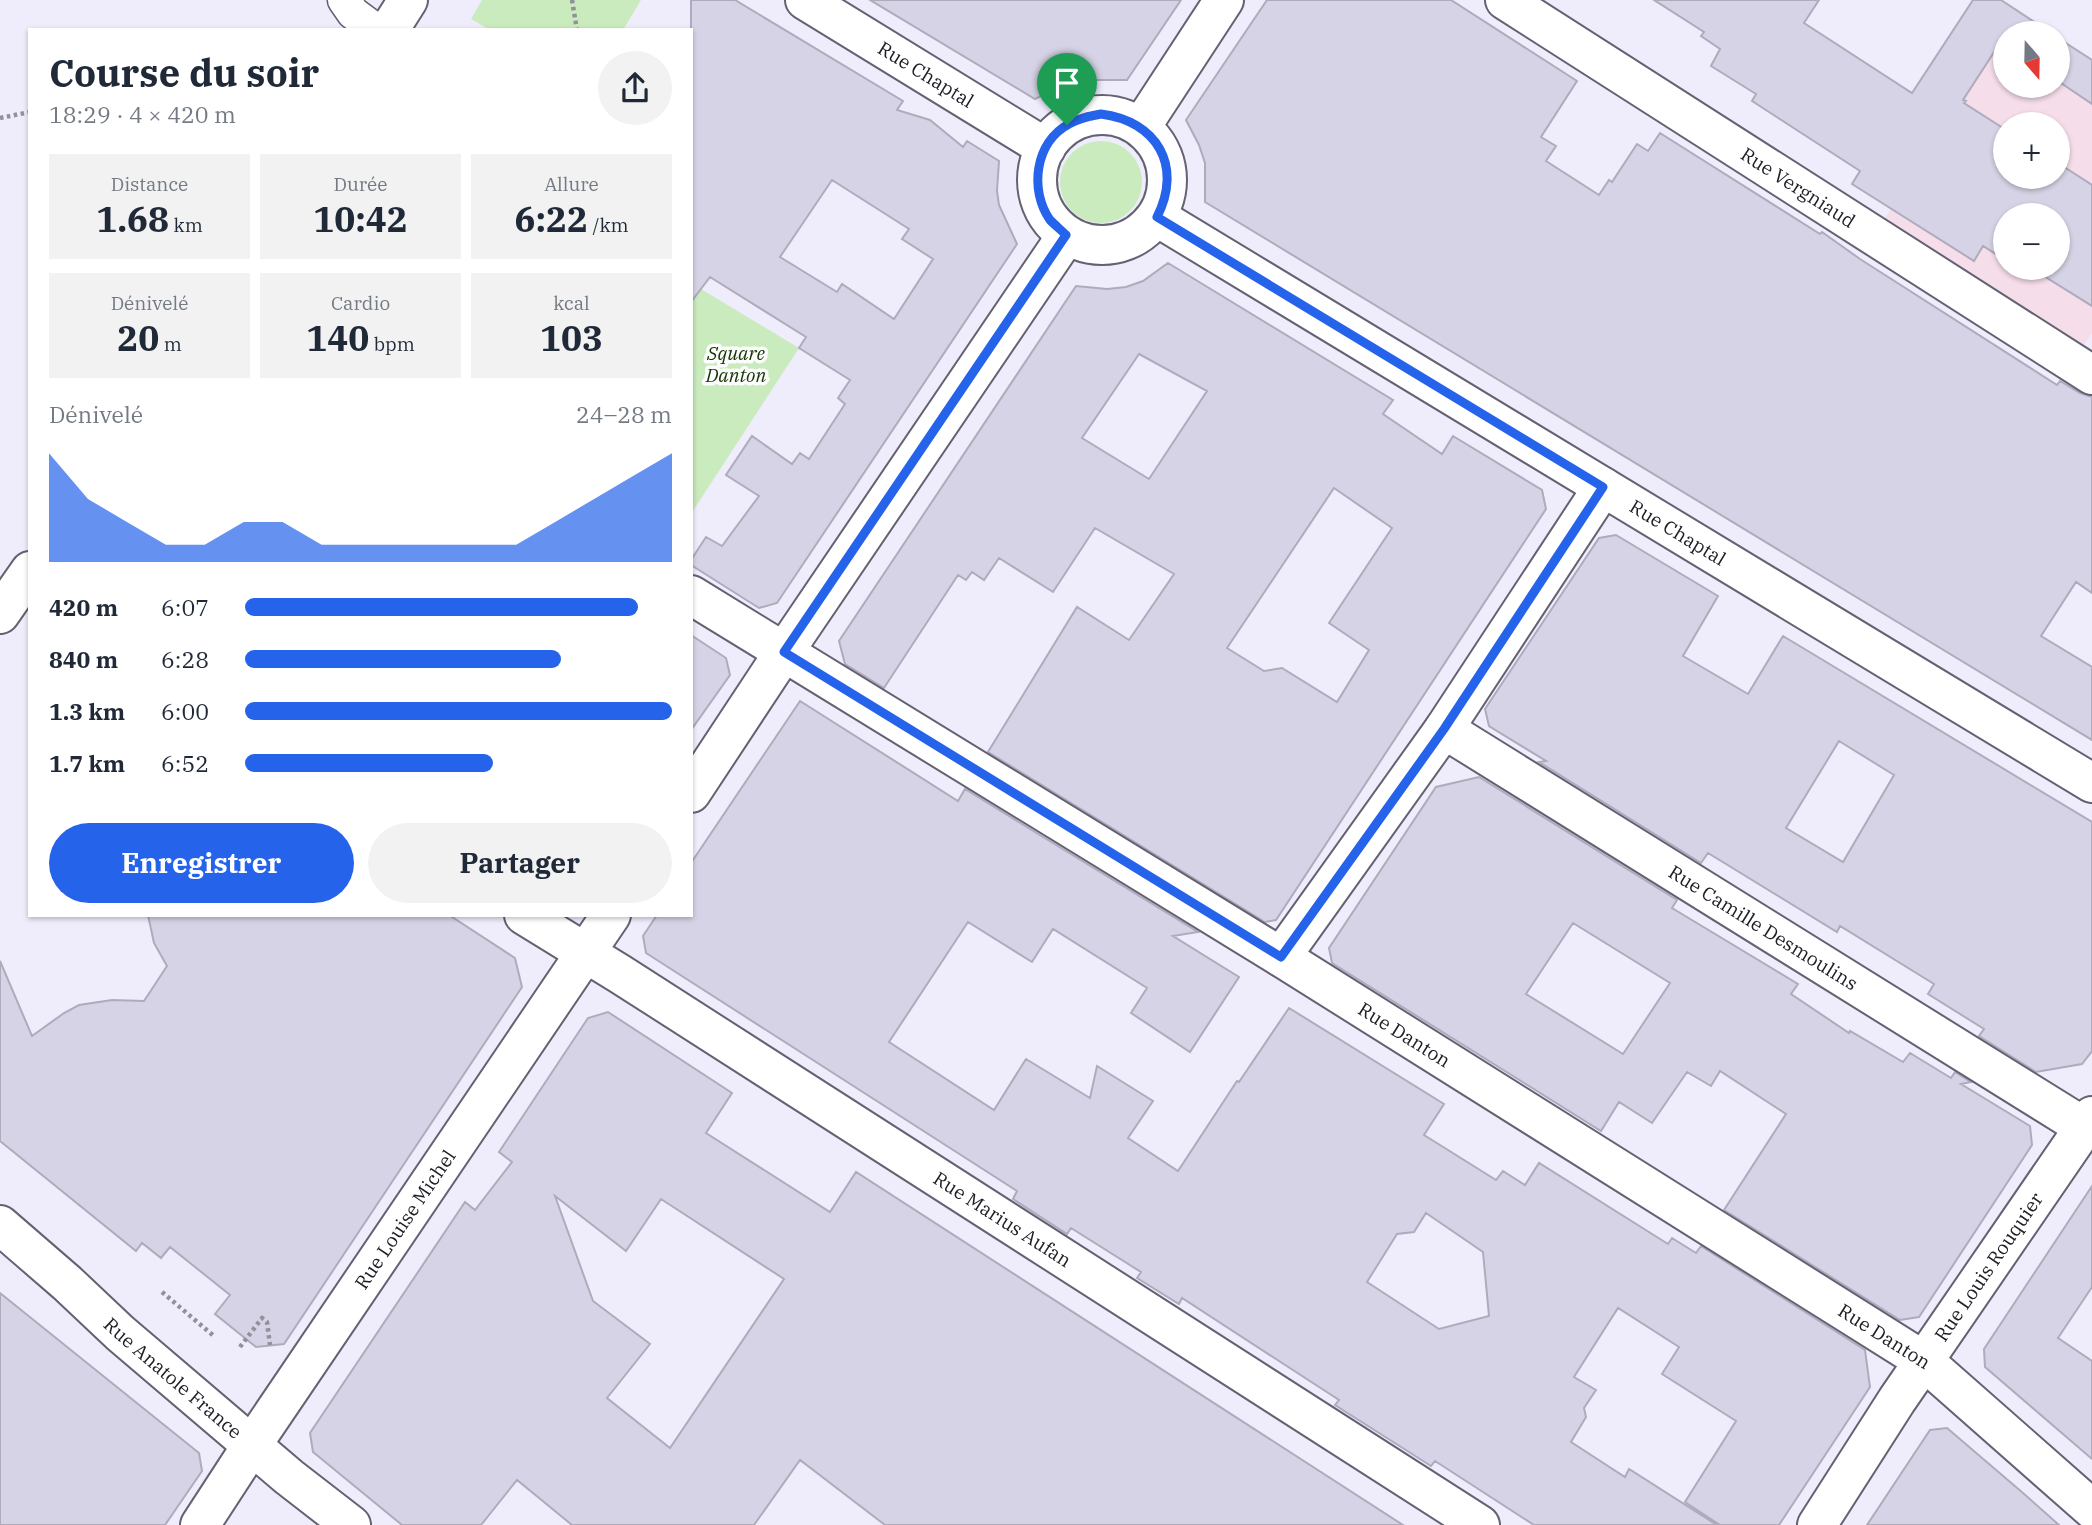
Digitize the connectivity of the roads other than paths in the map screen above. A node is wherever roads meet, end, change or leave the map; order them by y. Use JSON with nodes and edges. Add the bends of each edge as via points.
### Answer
{"nodes":[{"id":1,"x":344,"y":0,"type":"edge"},
{"id":2,"x":408,"y":0,"type":"edge"},
{"id":3,"x":805,"y":0,"type":"edge"},
{"id":4,"x":1224,"y":0,"type":"edge"},
{"id":5,"x":1505,"y":0,"type":"edge"},
{"id":6,"x":373,"y":28,"type":"edge"},
{"id":7,"x":390,"y":28,"type":"edge"},
{"id":8,"x":1141,"y":127,"type":"junction"},
{"id":9,"x":1046,"y":148,"type":"junction"},
{"id":10,"x":1157,"y":217,"type":"junction"},
{"id":11,"x":1066,"y":235,"type":"junction"},
{"id":12,"x":2092,"y":375,"type":"edge"},
{"id":13,"x":1603,"y":487,"type":"junction"},
{"id":14,"x":693,"y":596,"type":"edge"},
{"id":15,"x":784,"y":652,"type":"junction"},
{"id":16,"x":1444,"y":729,"type":"junction"},
{"id":17,"x":2092,"y":783,"type":"edge"},
{"id":18,"x":693,"y":790,"type":"edge"},
{"id":19,"x":527,"y":917,"type":"edge"},
{"id":20,"x":610,"y":917,"type":"edge"},
{"id":21,"x":585,"y":952,"type":"junction"},
{"id":22,"x":1281,"y":957,"type":"junction"},
{"id":23,"x":2088,"y":1122,"type":"edge"},
{"id":24,"x":0,"y":1225,"type":"edge"},
{"id":25,"x":1924,"y":1361,"type":"junction"},
{"id":26,"x":252,"y":1445,"type":"junction"},
{"id":27,"x":2092,"y":1509,"type":"edge"},
{"id":28,"x":200,"y":1525,"type":"edge"},
{"id":29,"x":351,"y":1525,"type":"edge"},
{"id":30,"x":1480,"y":1525,"type":"edge"},
{"id":31,"x":1817,"y":1525,"type":"edge"}],
"edges":[{"from":1,"to":6,"type":"street"},
{"from":2,"to":7,"type":"street"},
{"from":3,"to":9,"type":"street","name":"Rue Chaptal"},
{"from":4,"to":8,"type":"street"},
{"from":5,"to":12,"type":"street","name":"Rue Vergniaud"},
{"from":8,"to":9,"type":"street","via":[[1101,114],[1082,118],[1067,125]]},
{"from":8,"to":10,"type":"street","via":[[1164,157],[1168,183]]},
{"from":9,"to":11,"type":"street","via":[[1037,184],[1051,221]]},
{"from":10,"to":11,"type":"street","via":[[1145,230],[1114,244],[1096,245]]},
{"from":10,"to":13,"type":"street","name":"Rue Chaptal"},
{"from":11,"to":15,"type":"street"},
{"from":13,"to":16,"type":"street"},
{"from":13,"to":17,"type":"street","name":"Rue Chaptal"},
{"from":14,"to":15,"type":"street","name":"Rue Danton"},
{"from":15,"to":18,"type":"street"},
{"from":15,"to":22,"type":"street","name":"Rue Danton"},
{"from":16,"to":22,"type":"street"},
{"from":16,"to":23,"type":"street","name":"Rue Camille Desmoulins"},
{"from":19,"to":21,"type":"street","name":"Rue Marius Aufan"},
{"from":20,"to":21,"type":"street","name":"Rue Louise Michel"},
{"from":21,"to":26,"type":"street","name":"Rue Louise Michel"},
{"from":21,"to":30,"type":"street","name":"Rue Marius Aufan"},
{"from":22,"to":25,"type":"street","name":"Rue Danton"},
{"from":23,"to":25,"type":"street","name":"Rue Louis Rouquier"},
{"from":24,"to":26,"type":"street","name":"Rue Anatole France"},
{"from":25,"to":27,"type":"street","name":"Rue Danton"},
{"from":25,"to":31,"type":"street","name":"Rue Louis Rouquier"},
{"from":26,"to":28,"type":"street","name":"Rue Louise Michel"},
{"from":26,"to":29,"type":"street","name":"Rue Anatole France"}]}
